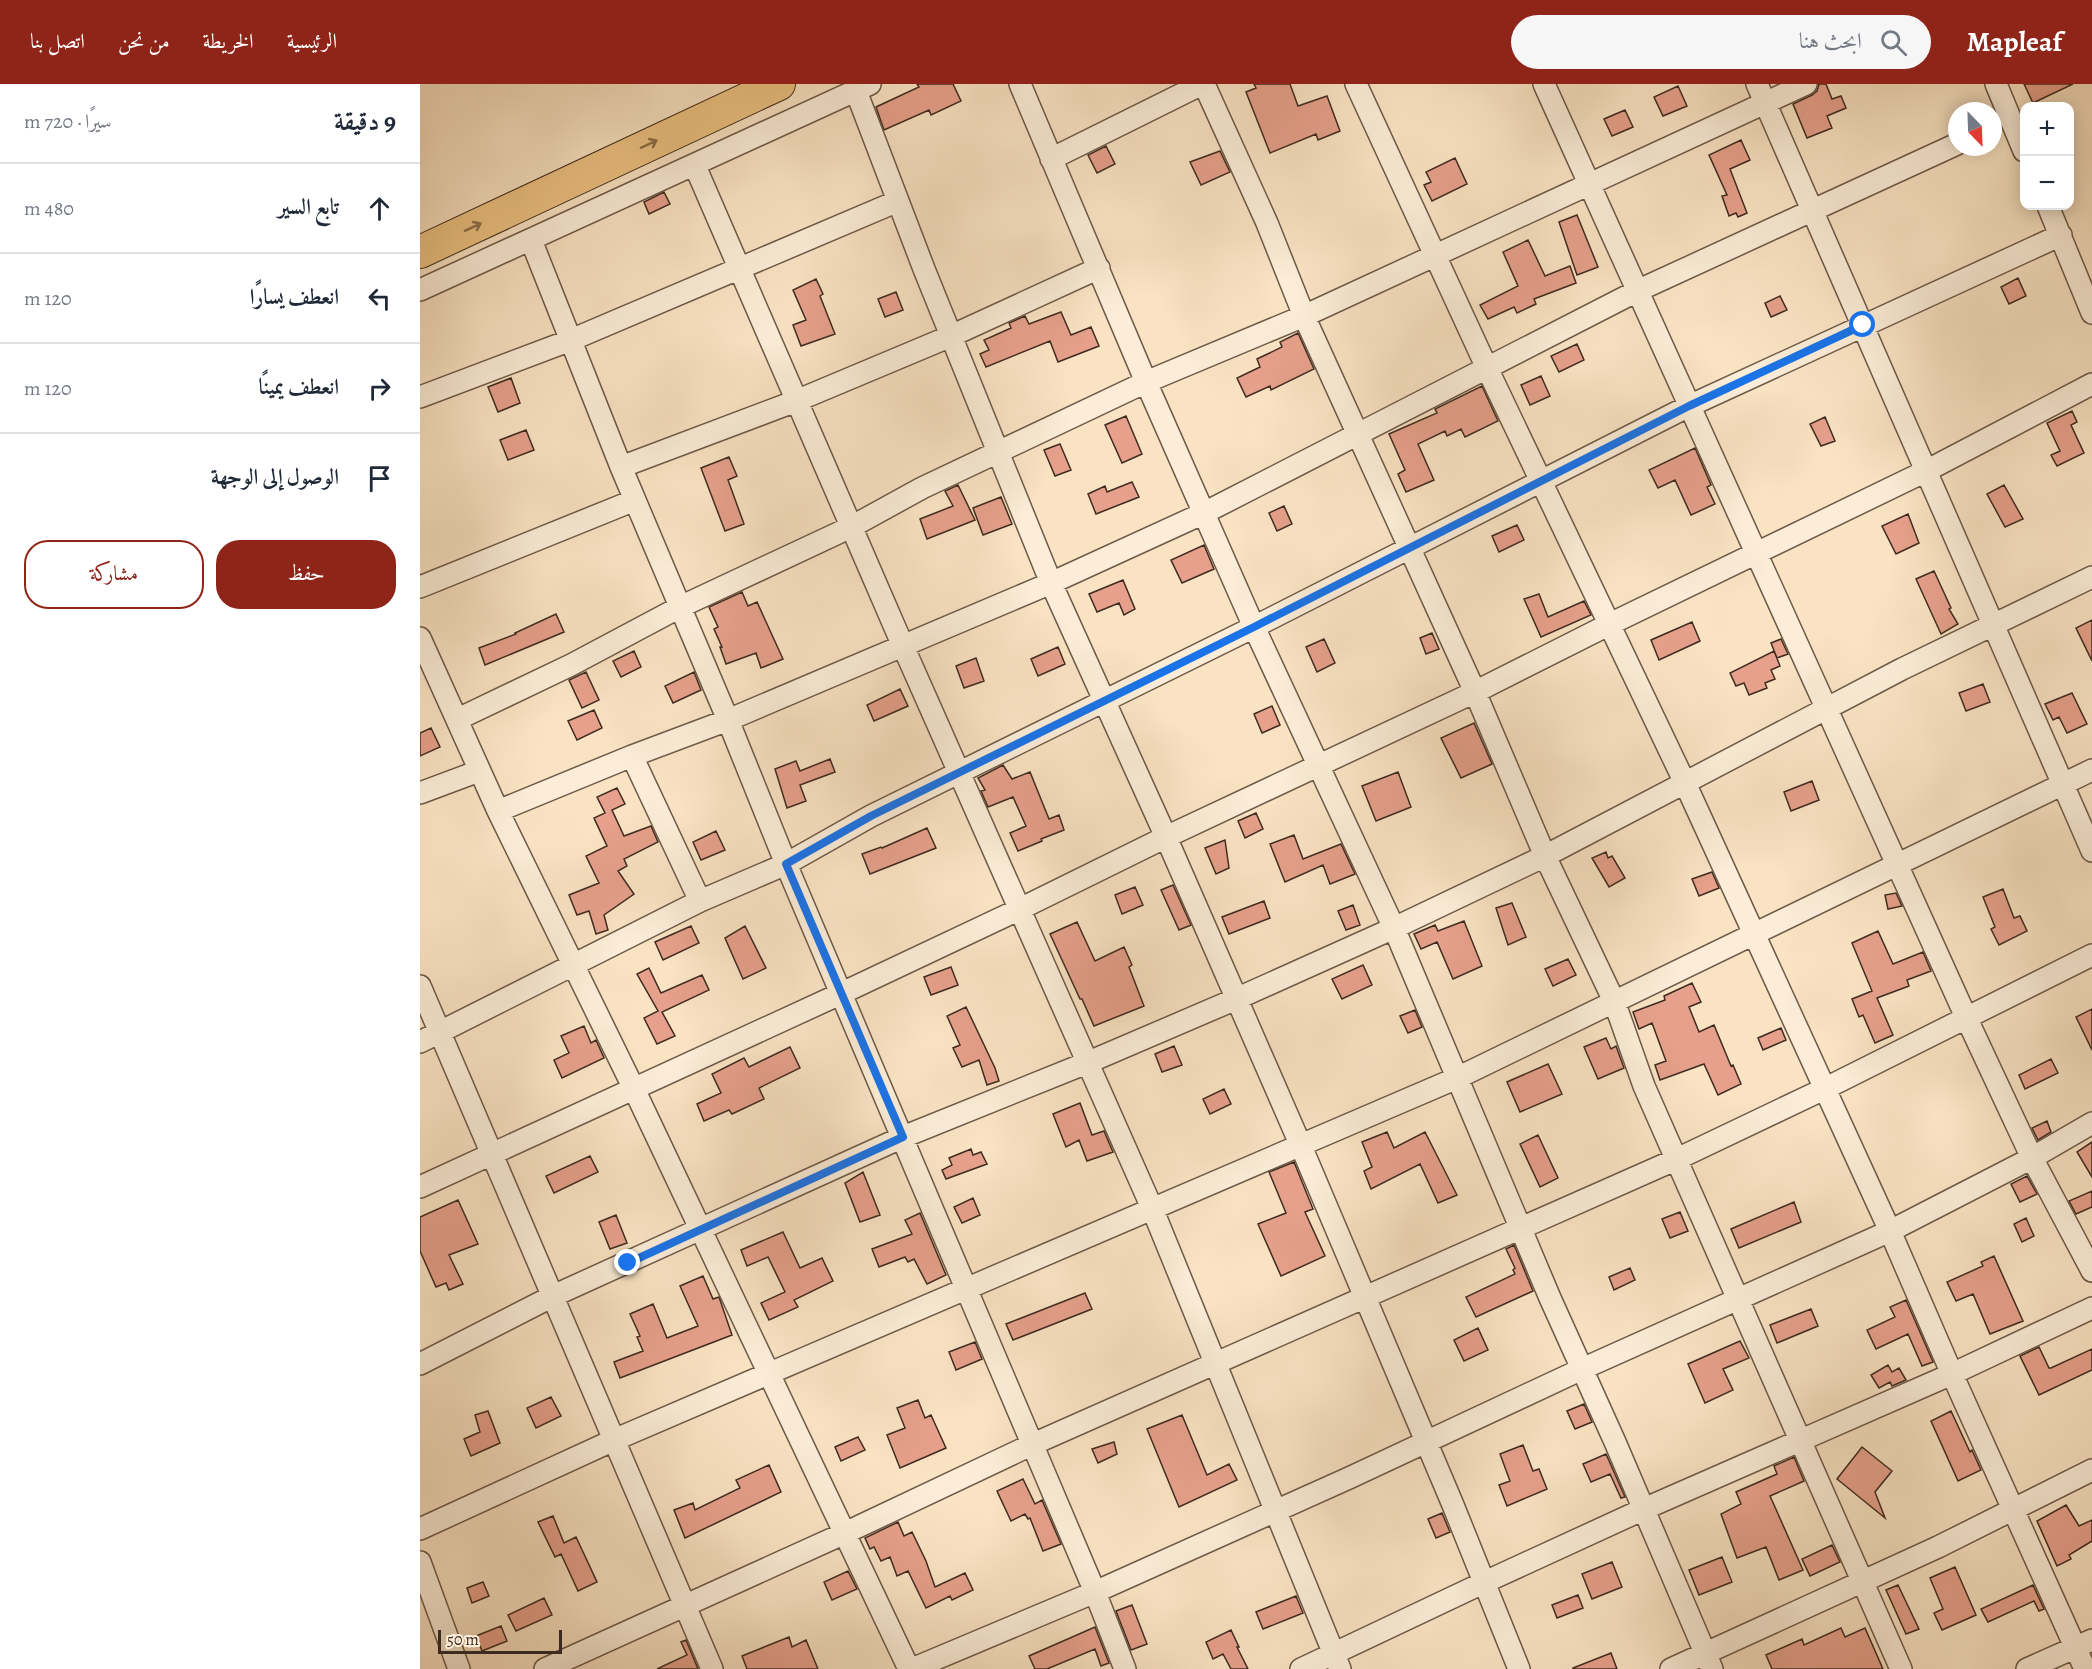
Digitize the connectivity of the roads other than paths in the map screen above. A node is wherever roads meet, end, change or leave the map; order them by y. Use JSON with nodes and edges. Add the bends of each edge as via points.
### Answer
{"nodes":[{"id":1,"x":730,"y":84,"type":"edge"},
{"id":2,"x":778,"y":84,"type":"edge"},
{"id":3,"x":1020,"y":84,"type":"edge"},
{"id":4,"x":1203,"y":84,"type":"edge"},
{"id":5,"x":1356,"y":84,"type":"edge"},
{"id":6,"x":1544,"y":84,"type":"edge"},
{"id":7,"x":1806,"y":84,"type":"edge"},
{"id":8,"x":1996,"y":84,"type":"edge"},
{"id":9,"x":863,"y":88,"type":"edge"},
{"id":10,"x":1760,"y":93,"type":"edge"},
{"id":11,"x":1999,"y":102,"type":"edge"},
{"id":12,"x":2002,"y":123,"type":"edge"},
{"id":13,"x":2020,"y":145,"type":"edge"},
{"id":14,"x":1948,"y":148,"type":"edge"},
{"id":15,"x":1051,"y":159,"type":"junction"},
{"id":16,"x":695,"y":166,"type":"junction"},
{"id":17,"x":1590,"y":184,"type":"junction"},
{"id":18,"x":898,"y":201,"type":"junction"},
{"id":19,"x":2050,"y":210,"type":"edge"},
{"id":20,"x":1812,"y":211,"type":"junction"},
{"id":21,"x":420,"y":228,"type":"edge"},
{"id":22,"x":2061,"y":235,"type":"junction"},
{"id":23,"x":531,"y":240,"type":"junction"},
{"id":24,"x":420,"y":252,"type":"edge"},
{"id":25,"x":1435,"y":256,"type":"junction"},
{"id":26,"x":1099,"y":268,"type":"junction"},
{"id":27,"x":739,"y":270,"type":"junction"},
{"id":28,"x":420,"y":290,"type":"edge"},
{"id":29,"x":1637,"y":291,"type":"junction"},
{"id":30,"x":2092,"y":313,"type":"edge"},
{"id":31,"x":1304,"y":316,"type":"junction"},
{"id":32,"x":1863,"y":325,"type":"junction"},
{"id":33,"x":951,"y":336,"type":"junction"},
{"id":34,"x":571,"y":340,"type":"junction"},
{"id":35,"x":1487,"y":368,"type":"junction"},
{"id":36,"x":1146,"y":382,"type":"junction"},
{"id":37,"x":2092,"y":384,"type":"edge"},
{"id":38,"x":420,"y":397,"type":"edge"},
{"id":39,"x":796,"y":401,"type":"junction"},
{"id":40,"x":1689,"y":406,"type":"junction"},
{"id":41,"x":1358,"y":434,"type":"junction"},
{"id":42,"x":999,"y":452,"type":"junction"},
{"id":43,"x":621,"y":467,"type":"junction"},
{"id":44,"x":1926,"y":471,"type":"junction"},
{"id":45,"x":1542,"y":482,"type":"junction"},
{"id":46,"x":635,"y":500,"type":"junction"},
{"id":47,"x":1204,"y":513,"type":"junction"},
{"id":48,"x":851,"y":527,"type":"junction"},
{"id":49,"x":1409,"y":547,"type":"junction"},
{"id":50,"x":1756,"y":552,"type":"junction"},
{"id":51,"x":2092,"y":578,"type":"edge"},
{"id":52,"x":1051,"y":583,"type":"junction"},
{"id":53,"x":420,"y":587,"type":"edge"},
{"id":54,"x":680,"y":607,"type":"junction"},
{"id":55,"x":1610,"y":624,"type":"junction"},
{"id":56,"x":1992,"y":625,"type":"junction"},
{"id":57,"x":1254,"y":627,"type":"junction"},
{"id":58,"x":420,"y":638,"type":"edge"},
{"id":59,"x":903,"y":646,"type":"junction"},
{"id":60,"x":1475,"y":692,"type":"junction"},
{"id":61,"x":1104,"y":700,"type":"junction"},
{"id":62,"x":1826,"y":709,"type":"junction"},
{"id":63,"x":458,"y":719,"type":"junction"},
{"id":64,"x":728,"y":720,"type":"junction"},
{"id":65,"x":632,"y":756,"type":"junction"},
{"id":66,"x":1319,"y":765,"type":"junction"},
{"id":67,"x":2092,"y":770,"type":"edge"},
{"id":68,"x":479,"y":771,"type":"junction"},
{"id":69,"x":960,"y":772,"type":"junction"},
{"id":70,"x":1685,"y":783,"type":"junction"},
{"id":71,"x":2062,"y":784,"type":"junction"},
{"id":72,"x":420,"y":793,"type":"edge"},
{"id":73,"x":498,"y":811,"type":"junction"},
{"id":74,"x":1166,"y":837,"type":"junction"},
{"id":75,"x":2092,"y":851,"type":"edge"},
{"id":76,"x":1545,"y":856,"type":"junction"},
{"id":77,"x":786,"y":864,"type":"junction"},
{"id":78,"x":1897,"y":865,"type":"junction"},
{"id":79,"x":700,"y":901,"type":"junction"},
{"id":80,"x":1020,"y":909,"type":"junction"},
{"id":81,"x":1394,"y":928,"type":"junction"},
{"id":82,"x":1754,"y":934,"type":"junction"},
{"id":83,"x":2092,"y":955,"type":"edge"},
{"id":84,"x":572,"y":966,"type":"junction"},
{"id":85,"x":420,"y":986,"type":"edge"},
{"id":86,"x":840,"y":994,"type":"junction"},
{"id":87,"x":1236,"y":999,"type":"junction"},
{"id":88,"x":1614,"y":1001,"type":"junction"},
{"id":89,"x":1966,"y":1017,"type":"junction"},
{"id":90,"x":429,"y":1037,"type":"edge"},
{"id":91,"x":1089,"y":1062,"type":"junction"},
{"id":92,"x":1457,"y":1078,"type":"junction"},
{"id":93,"x":634,"y":1089,"type":"junction"},
{"id":94,"x":1824,"y":1089,"type":"junction"},
{"id":95,"x":2092,"y":1123,"type":"edge"},
{"id":96,"x":903,"y":1137,"type":"junction"},
{"id":97,"x":1301,"y":1146,"type":"junction"},
{"id":98,"x":491,"y":1153,"type":"junction"},
{"id":99,"x":2032,"y":1158,"type":"junction"},
{"id":100,"x":1677,"y":1159,"type":"junction"},
{"id":101,"x":420,"y":1186,"type":"edge"},
{"id":102,"x":1152,"y":1208,"type":"junction"},
{"id":103,"x":1521,"y":1229,"type":"junction"},
{"id":104,"x":701,"y":1230,"type":"junction"},
{"id":105,"x":1890,"y":1231,"type":"junction"},
{"id":106,"x":2092,"y":1271,"type":"edge"},
{"id":107,"x":966,"y":1289,"type":"junction"},
{"id":108,"x":553,"y":1296,"type":"junction"},
{"id":109,"x":1737,"y":1298,"type":"junction"},
{"id":110,"x":1365,"y":1299,"type":"junction"},
{"id":111,"x":2092,"y":1308,"type":"edge"},
{"id":112,"x":420,"y":1364,"type":"edge"},
{"id":113,"x":1216,"y":1365,"type":"junction"},
{"id":114,"x":1582,"y":1369,"type":"junction"},
{"id":115,"x":770,"y":1373,"type":"junction"},
{"id":116,"x":1952,"y":1374,"type":"junction"},
{"id":117,"x":615,"y":1440,"type":"junction"},
{"id":118,"x":1800,"y":1442,"type":"junction"},
{"id":119,"x":1427,"y":1443,"type":"junction"},
{"id":120,"x":1032,"y":1445,"type":"junction"},
{"id":121,"x":2092,"y":1470,"type":"edge"},
{"id":122,"x":1644,"y":1509,"type":"junction"},
{"id":123,"x":1275,"y":1510,"type":"junction"},
{"id":124,"x":2012,"y":1510,"type":"junction"},
{"id":125,"x":420,"y":1529,"type":"edge"},
{"id":126,"x":845,"y":1533,"type":"junction"},
{"id":127,"x":420,"y":1562,"type":"edge"},
{"id":128,"x":1485,"y":1582,"type":"junction"},
{"id":129,"x":1862,"y":1582,"type":"junction"},
{"id":130,"x":1095,"y":1592,"type":"junction"},
{"id":131,"x":685,"y":1606,"type":"junction"},
{"id":132,"x":2084,"y":1643,"type":"edge"},
{"id":133,"x":1337,"y":1661,"type":"edge"},
{"id":134,"x":1709,"y":1661,"type":"edge"},
{"id":135,"x":459,"y":1669,"type":"edge"},
{"id":136,"x":545,"y":1669,"type":"edge"},
{"id":137,"x":712,"y":1669,"type":"edge"},
{"id":138,"x":910,"y":1669,"type":"edge"},
{"id":139,"x":1125,"y":1669,"type":"edge"},
{"id":140,"x":1301,"y":1669,"type":"edge"},
{"id":141,"x":1519,"y":1669,"type":"edge"},
{"id":142,"x":1671,"y":1669,"type":"edge"},
{"id":143,"x":1901,"y":1669,"type":"edge"},
{"id":144,"x":2026,"y":1669,"type":"edge"},
{"id":145,"x":2085,"y":1669,"type":"edge"}],
"edges":[{"from":1,"to":21,"type":"highway"},
{"from":24,"to":2,"type":"highway","one_way":true},
{"from":3,"to":15,"type":"street"},
{"from":4,"to":15,"type":"street"},
{"from":4,"to":31,"type":"street","via":[[1267,223]]},
{"from":5,"to":25,"type":"street"},
{"from":6,"to":17,"type":"street"},
{"from":7,"to":10,"type":"street"},
{"from":8,"to":11,"type":"street"},
{"from":9,"to":16,"type":"street"},
{"from":9,"to":18,"type":"street"},
{"from":10,"to":17,"type":"street"},
{"from":10,"to":20,"type":"street"},
{"from":12,"to":13,"type":"street"},
{"from":14,"to":20,"type":"street"},
{"from":15,"to":26,"type":"street"},
{"from":16,"to":23,"type":"street"},
{"from":16,"to":27,"type":"street"},
{"from":17,"to":25,"type":"street"},
{"from":17,"to":29,"type":"street"},
{"from":18,"to":27,"type":"street"},
{"from":18,"to":33,"type":"street"},
{"from":19,"to":22,"type":"street"},
{"from":20,"to":29,"type":"street"},
{"from":20,"to":32,"type":"street"},
{"from":22,"to":30,"type":"street"},
{"from":22,"to":32,"type":"street"},
{"from":23,"to":28,"type":"street"},
{"from":23,"to":34,"type":"street"},
{"from":25,"to":31,"type":"street"},
{"from":25,"to":35,"type":"street"},
{"from":26,"to":33,"type":"street"},
{"from":26,"to":36,"type":"street"},
{"from":27,"to":34,"type":"street"},
{"from":27,"to":39,"type":"street"},
{"from":29,"to":35,"type":"street"},
{"from":29,"to":40,"type":"street"},
{"from":31,"to":36,"type":"street"},
{"from":31,"to":41,"type":"street"},
{"from":32,"to":40,"type":"street"},
{"from":32,"to":44,"type":"street"},
{"from":33,"to":39,"type":"street"},
{"from":33,"to":42,"type":"street"},
{"from":34,"to":38,"type":"street"},
{"from":34,"to":43,"type":"street"},
{"from":35,"to":41,"type":"street"},
{"from":35,"to":45,"type":"street"},
{"from":36,"to":42,"type":"street"},
{"from":36,"to":47,"type":"street"},
{"from":37,"to":44,"type":"street"},
{"from":39,"to":43,"type":"street"},
{"from":39,"to":48,"type":"street"},
{"from":40,"to":45,"type":"street"},
{"from":40,"to":50,"type":"street"},
{"from":41,"to":47,"type":"street"},
{"from":41,"to":49,"type":"street"},
{"from":42,"to":48,"type":"street"},
{"from":42,"to":52,"type":"street"},
{"from":43,"to":46,"type":"street"},
{"from":44,"to":50,"type":"street"},
{"from":44,"to":56,"type":"street"},
{"from":45,"to":49,"type":"street"},
{"from":45,"to":55,"type":"street"},
{"from":46,"to":53,"type":"street"},
{"from":46,"to":54,"type":"street"},
{"from":47,"to":52,"type":"street"},
{"from":47,"to":57,"type":"street"},
{"from":48,"to":54,"type":"street"},
{"from":48,"to":59,"type":"street"},
{"from":49,"to":57,"type":"street"},
{"from":49,"to":60,"type":"street"},
{"from":50,"to":55,"type":"street"},
{"from":50,"to":62,"type":"street"},
{"from":51,"to":56,"type":"street"},
{"from":52,"to":59,"type":"street"},
{"from":52,"to":61,"type":"street"},
{"from":54,"to":63,"type":"street"},
{"from":54,"to":64,"type":"street"},
{"from":55,"to":60,"type":"street"},
{"from":55,"to":70,"type":"street"},
{"from":56,"to":62,"type":"street"},
{"from":56,"to":71,"type":"street"},
{"from":57,"to":61,"type":"street"},
{"from":57,"to":66,"type":"street"},
{"from":58,"to":63,"type":"street"},
{"from":59,"to":64,"type":"street"},
{"from":59,"to":69,"type":"street"},
{"from":60,"to":66,"type":"street"},
{"from":60,"to":76,"type":"street"},
{"from":61,"to":69,"type":"street"},
{"from":61,"to":74,"type":"street"},
{"from":62,"to":70,"type":"street"},
{"from":62,"to":78,"type":"street"},
{"from":63,"to":68,"type":"street"},
{"from":64,"to":65,"type":"street"},
{"from":64,"to":77,"type":"street"},
{"from":65,"to":73,"type":"street"},
{"from":65,"to":79,"type":"street"},
{"from":66,"to":74,"type":"street"},
{"from":66,"to":81,"type":"street"},
{"from":67,"to":71,"type":"street"},
{"from":68,"to":72,"type":"street"},
{"from":68,"to":73,"type":"street"},
{"from":69,"to":77,"type":"street"},
{"from":69,"to":80,"type":"street"},
{"from":70,"to":76,"type":"street"},
{"from":70,"to":82,"type":"street"},
{"from":71,"to":75,"type":"street"},
{"from":71,"to":78,"type":"street"},
{"from":73,"to":84,"type":"street"},
{"from":74,"to":80,"type":"street"},
{"from":74,"to":87,"type":"street"},
{"from":76,"to":81,"type":"street"},
{"from":76,"to":88,"type":"street"},
{"from":77,"to":79,"type":"street"},
{"from":77,"to":86,"type":"street"},
{"from":78,"to":82,"type":"street"},
{"from":78,"to":89,"type":"street"},
{"from":79,"to":84,"type":"street"},
{"from":80,"to":86,"type":"street"},
{"from":80,"to":91,"type":"street"},
{"from":81,"to":87,"type":"street"},
{"from":81,"to":92,"type":"street"},
{"from":82,"to":88,"type":"street"},
{"from":82,"to":94,"type":"street"},
{"from":83,"to":89,"type":"street"},
{"from":84,"to":90,"type":"street"},
{"from":84,"to":93,"type":"street"},
{"from":85,"to":90,"type":"street"},
{"from":86,"to":93,"type":"street"},
{"from":86,"to":96,"type":"street"},
{"from":87,"to":91,"type":"street"},
{"from":87,"to":97,"type":"street"},
{"from":88,"to":92,"type":"street"},
{"from":88,"to":100,"type":"street","via":[[1644,1086]]},
{"from":89,"to":94,"type":"street"},
{"from":89,"to":99,"type":"street"},
{"from":90,"to":98,"type":"street"},
{"from":91,"to":96,"type":"street"},
{"from":91,"to":102,"type":"street"},
{"from":92,"to":97,"type":"street"},
{"from":92,"to":103,"type":"street"},
{"from":93,"to":98,"type":"street"},
{"from":93,"to":104,"type":"street"},
{"from":94,"to":100,"type":"street"},
{"from":94,"to":105,"type":"street"},
{"from":95,"to":99,"type":"street"},
{"from":96,"to":104,"type":"street"},
{"from":96,"to":107,"type":"street"},
{"from":97,"to":102,"type":"street"},
{"from":97,"to":110,"type":"street"},
{"from":98,"to":101,"type":"street"},
{"from":98,"to":108,"type":"street"},
{"from":99,"to":105,"type":"street"},
{"from":99,"to":106,"type":"street"},
{"from":100,"to":103,"type":"street"},
{"from":100,"to":109,"type":"street"},
{"from":102,"to":107,"type":"street"},
{"from":102,"to":113,"type":"street"},
{"from":103,"to":110,"type":"street"},
{"from":103,"to":114,"type":"street"},
{"from":104,"to":108,"type":"street"},
{"from":104,"to":115,"type":"street"},
{"from":105,"to":109,"type":"street"},
{"from":105,"to":116,"type":"street"},
{"from":107,"to":115,"type":"street"},
{"from":107,"to":120,"type":"street"},
{"from":108,"to":112,"type":"street"},
{"from":108,"to":117,"type":"street"},
{"from":109,"to":114,"type":"street"},
{"from":109,"to":118,"type":"street"},
{"from":110,"to":113,"type":"street"},
{"from":110,"to":119,"type":"street"},
{"from":111,"to":116,"type":"street"},
{"from":113,"to":120,"type":"street"},
{"from":113,"to":123,"type":"street"},
{"from":114,"to":119,"type":"street"},
{"from":114,"to":122,"type":"street"},
{"from":115,"to":117,"type":"street"},
{"from":115,"to":126,"type":"street"},
{"from":116,"to":118,"type":"street"},
{"from":116,"to":124,"type":"street"},
{"from":117,"to":125,"type":"street"},
{"from":117,"to":131,"type":"street"},
{"from":118,"to":122,"type":"street"},
{"from":118,"to":129,"type":"street"},
{"from":119,"to":123,"type":"street"},
{"from":119,"to":128,"type":"street"},
{"from":120,"to":126,"type":"street"},
{"from":120,"to":130,"type":"street"},
{"from":121,"to":124,"type":"street"},
{"from":122,"to":128,"type":"street"},
{"from":122,"to":134,"type":"street"},
{"from":123,"to":130,"type":"street"},
{"from":123,"to":133,"type":"street"},
{"from":124,"to":129,"type":"street"},
{"from":124,"to":132,"type":"street"},
{"from":126,"to":131,"type":"street"},
{"from":126,"to":138,"type":"street"},
{"from":127,"to":135,"type":"street"},
{"from":128,"to":133,"type":"street"},
{"from":128,"to":141,"type":"street"},
{"from":129,"to":134,"type":"street"},
{"from":129,"to":143,"type":"street"},
{"from":130,"to":138,"type":"street"},
{"from":130,"to":139,"type":"street"},
{"from":131,"to":136,"type":"street"},
{"from":131,"to":137,"type":"street"},
{"from":132,"to":144,"type":"street"},
{"from":132,"to":145,"type":"street"},
{"from":133,"to":140,"type":"street"},
{"from":134,"to":142,"type":"street"}]}
